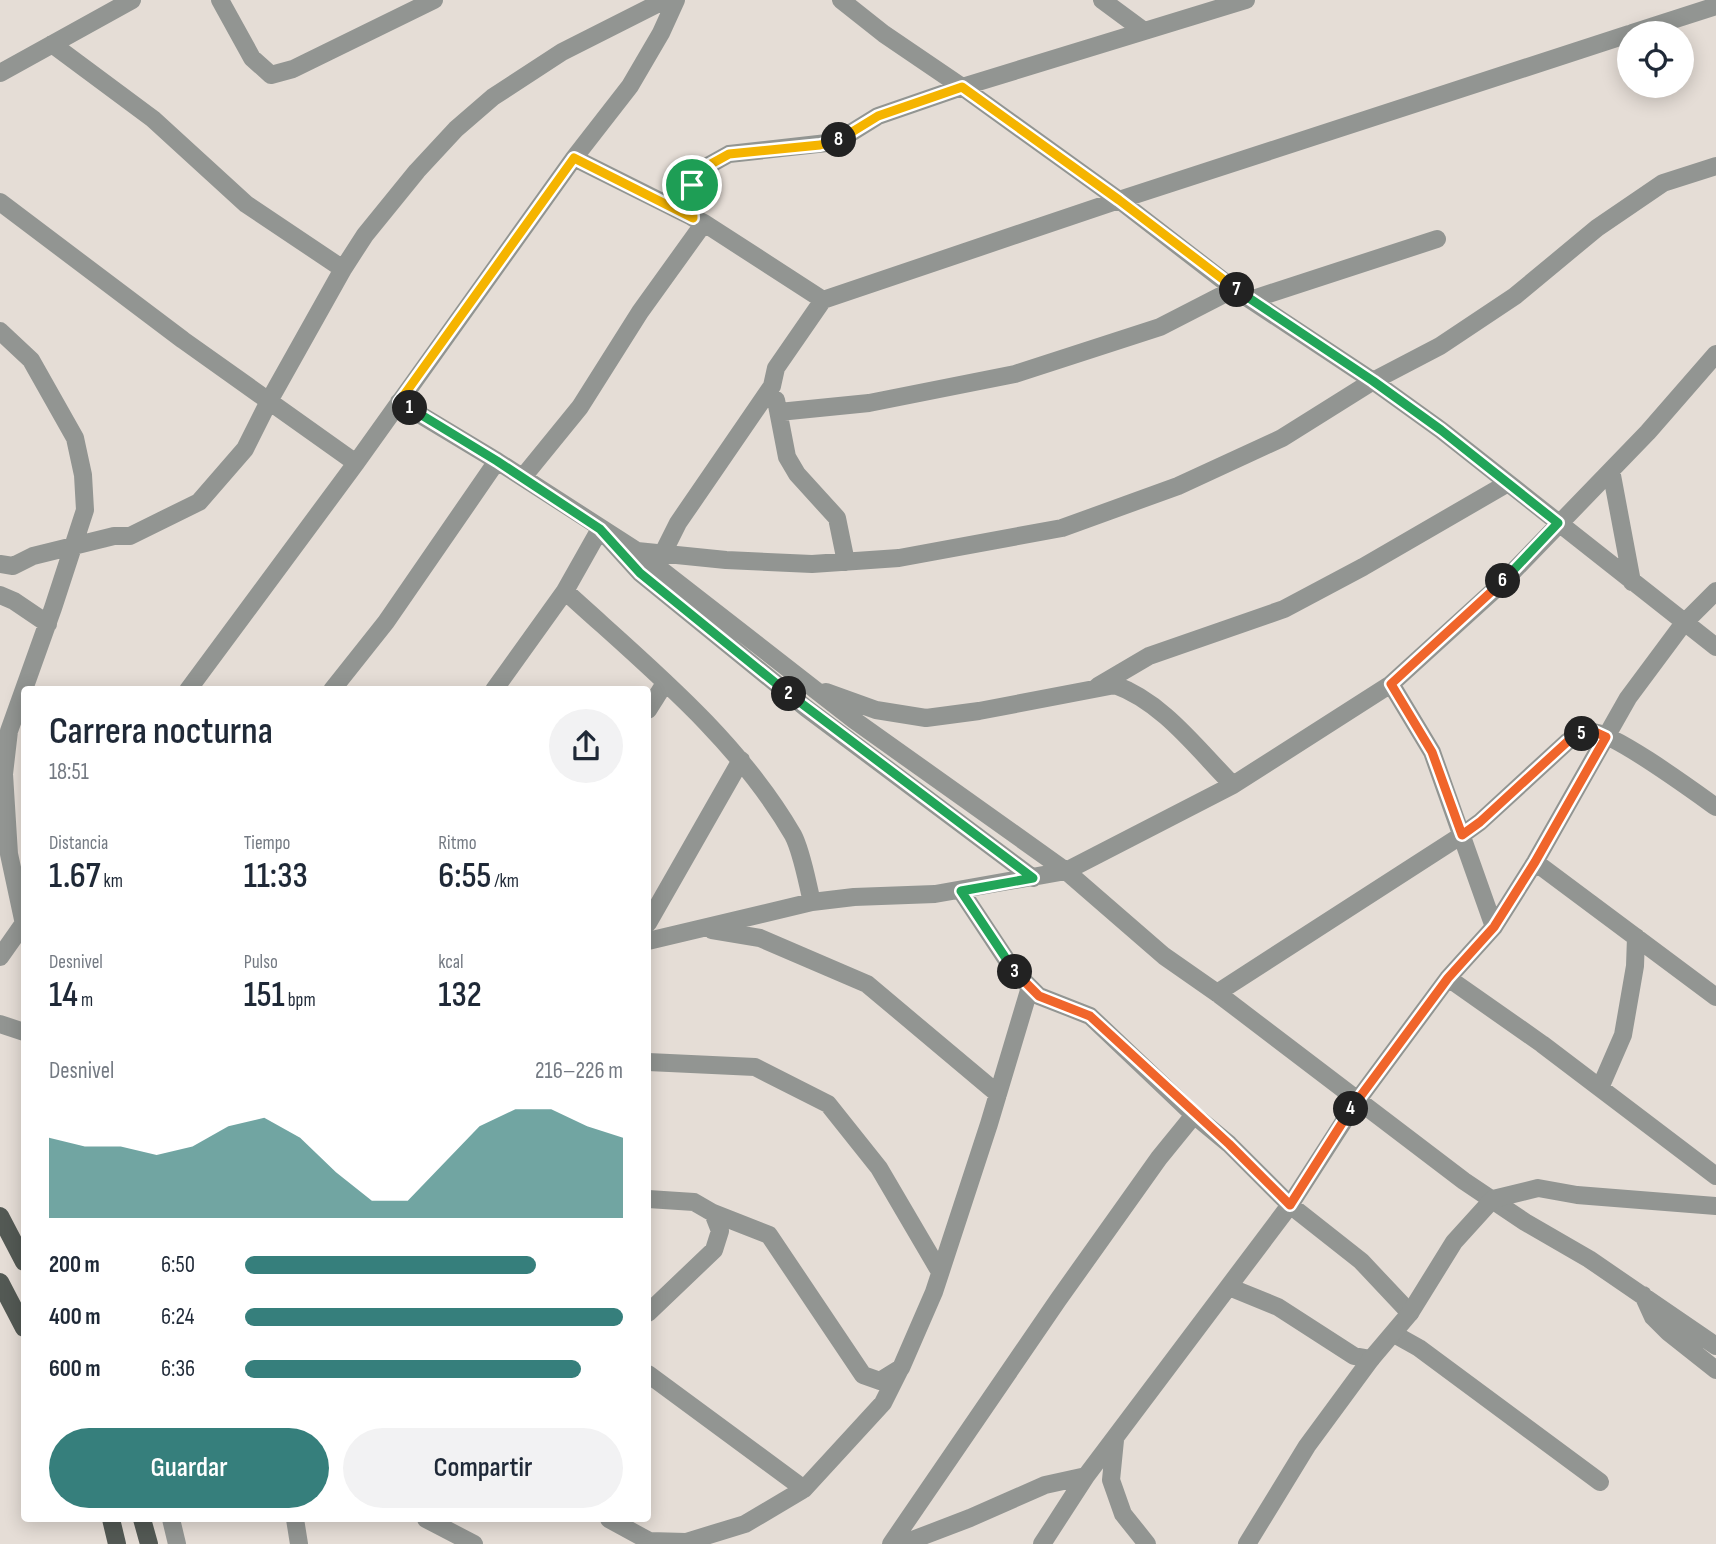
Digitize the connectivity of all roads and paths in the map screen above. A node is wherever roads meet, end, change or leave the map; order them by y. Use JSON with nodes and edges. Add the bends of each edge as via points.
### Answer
{"nodes":[{"id":1,"x":132,"y":0,"type":"edge"},
{"id":2,"x":220,"y":0,"type":"edge"},
{"id":3,"x":435,"y":0,"type":"edge"},
{"id":4,"x":665,"y":0,"type":"edge"},
{"id":5,"x":676,"y":0,"type":"edge"},
{"id":6,"x":841,"y":0,"type":"edge"},
{"id":7,"x":1102,"y":0,"type":"edge"},
{"id":8,"x":1246,"y":0,"type":"edge"},
{"id":9,"x":1716,"y":6,"type":"edge"},
{"id":10,"x":1670,"y":21,"type":"edge"},
{"id":11,"x":1144,"y":31,"type":"junction"},
{"id":12,"x":1617,"y":39,"type":"edge"},
{"id":13,"x":51,"y":44,"type":"junction"},
{"id":14,"x":0,"y":73,"type":"edge"},
{"id":15,"x":962,"y":87,"type":"junction"},
{"id":16,"x":574,"y":158,"type":"junction"},
{"id":17,"x":1716,"y":166,"type":"edge"},
{"id":18,"x":1119,"y":200,"type":"junction"},
{"id":19,"x":0,"y":202,"type":"edge"},
{"id":20,"x":699,"y":221,"type":"junction"},
{"id":21,"x":1437,"y":239,"type":"dead end"},
{"id":22,"x":343,"y":269,"type":"junction"},
{"id":23,"x":1234,"y":289,"type":"junction"},
{"id":24,"x":1253,"y":299,"type":"junction"},
{"id":25,"x":823,"y":300,"type":"junction"},
{"id":26,"x":0,"y":331,"type":"edge"},
{"id":27,"x":1716,"y":354,"type":"edge"},
{"id":28,"x":1373,"y":381,"type":"junction"},
{"id":29,"x":772,"y":386,"type":"junction"},
{"id":30,"x":269,"y":401,"type":"junction"},
{"id":31,"x":399,"y":402,"type":"junction"},
{"id":32,"x":779,"y":412,"type":"junction"},
{"id":33,"x":497,"y":461,"type":"junction"},
{"id":34,"x":356,"y":463,"type":"junction"},
{"id":35,"x":1611,"y":470,"type":"junction"},
{"id":36,"x":523,"y":477,"type":"junction"},
{"id":37,"x":1508,"y":483,"type":"junction"},
{"id":38,"x":1558,"y":523,"type":"junction"},
{"id":39,"x":600,"y":529,"type":"junction"},
{"id":40,"x":74,"y":547,"type":"junction"},
{"id":41,"x":637,"y":551,"type":"junction"},
{"id":42,"x":663,"y":553,"type":"junction"},
{"id":43,"x":846,"y":562,"type":"junction"},
{"id":44,"x":0,"y":564,"type":"edge"},
{"id":45,"x":1632,"y":583,"type":"junction"},
{"id":46,"x":565,"y":591,"type":"junction"},
{"id":47,"x":1716,"y":591,"type":"edge"},
{"id":48,"x":0,"y":595,"type":"edge"},
{"id":49,"x":48,"y":624,"type":"junction"},
{"id":50,"x":1684,"y":624,"type":"junction"},
{"id":51,"x":1716,"y":648,"type":"edge"},
{"id":52,"x":665,"y":683,"type":"junction"},
{"id":53,"x":806,"y":684,"type":"junction"},
{"id":54,"x":1391,"y":684,"type":"junction"},
{"id":55,"x":25,"y":686,"type":"edge"},
{"id":56,"x":191,"y":686,"type":"edge"},
{"id":57,"x":335,"y":686,"type":"edge"},
{"id":58,"x":497,"y":686,"type":"edge"},
{"id":59,"x":1096,"y":687,"type":"junction"},
{"id":60,"x":21,"y":698,"type":"edge"},
{"id":61,"x":651,"y":705,"type":"edge"},
{"id":62,"x":1606,"y":737,"type":"junction"},
{"id":63,"x":741,"y":760,"type":"junction"},
{"id":64,"x":1233,"y":785,"type":"junction"},
{"id":65,"x":1716,"y":807,"type":"edge"},
{"id":66,"x":1462,"y":835,"type":"junction"},
{"id":67,"x":1535,"y":862,"type":"junction"},
{"id":68,"x":1066,"y":872,"type":"junction"},
{"id":69,"x":1033,"y":878,"type":"junction"},
{"id":70,"x":961,"y":891,"type":"junction"},
{"id":71,"x":812,"y":902,"type":"junction"},
{"id":72,"x":21,"y":909,"type":"edge"},
{"id":73,"x":651,"y":918,"type":"edge"},
{"id":74,"x":21,"y":927,"type":"edge"},
{"id":75,"x":1494,"y":927,"type":"junction"},
{"id":76,"x":703,"y":929,"type":"junction"},
{"id":77,"x":1636,"y":937,"type":"junction"},
{"id":78,"x":651,"y":941,"type":"edge"},
{"id":79,"x":0,"y":957,"type":"edge"},
{"id":80,"x":1448,"y":978,"type":"junction"},
{"id":81,"x":1030,"y":987,"type":"junction"},
{"id":82,"x":1217,"y":993,"type":"junction"},
{"id":83,"x":1716,"y":997,"type":"edge"},
{"id":84,"x":0,"y":1024,"type":"edge"},
{"id":85,"x":21,"y":1031,"type":"edge"},
{"id":86,"x":651,"y":1062,"type":"edge"},
{"id":87,"x":1600,"y":1088,"type":"junction"},
{"id":88,"x":998,"y":1094,"type":"junction"},
{"id":89,"x":1357,"y":1101,"type":"junction"},
{"id":90,"x":1195,"y":1115,"type":"junction"},
{"id":91,"x":1716,"y":1176,"type":"edge"},
{"id":92,"x":651,"y":1199,"type":"edge"},
{"id":93,"x":1493,"y":1199,"type":"junction"},
{"id":94,"x":1290,"y":1205,"type":"junction"},
{"id":95,"x":1716,"y":1206,"type":"edge"},
{"id":96,"x":713,"y":1213,"type":"junction"},
{"id":97,"x":0,"y":1216,"type":"edge"},
{"id":98,"x":21,"y":1256,"type":"edge"},
{"id":99,"x":940,"y":1272,"type":"junction"},
{"id":100,"x":0,"y":1282,"type":"edge"},
{"id":101,"x":1229,"y":1287,"type":"junction"},
{"id":102,"x":1643,"y":1295,"type":"junction"},
{"id":103,"x":651,"y":1310,"type":"edge"},
{"id":104,"x":1410,"y":1313,"type":"junction"},
{"id":105,"x":21,"y":1322,"type":"edge"},
{"id":106,"x":1394,"y":1334,"type":"junction"},
{"id":107,"x":1716,"y":1346,"type":"edge"},
{"id":108,"x":1371,"y":1359,"type":"junction"},
{"id":109,"x":901,"y":1368,"type":"junction"},
{"id":110,"x":1716,"y":1370,"type":"edge"},
{"id":111,"x":651,"y":1376,"type":"edge"},
{"id":112,"x":1115,"y":1440,"type":"junction"},
{"id":113,"x":1086,"y":1476,"type":"junction"},
{"id":114,"x":1600,"y":1482,"type":"dead end"},
{"id":115,"x":804,"y":1489,"type":"junction"},
{"id":116,"x":112,"y":1522,"type":"edge"},
{"id":117,"x":143,"y":1522,"type":"edge"},
{"id":118,"x":173,"y":1522,"type":"edge"},
{"id":119,"x":295,"y":1522,"type":"edge"},
{"id":120,"x":432,"y":1522,"type":"edge"},
{"id":121,"x":614,"y":1522,"type":"edge"},
{"id":122,"x":117,"y":1544,"type":"edge"},
{"id":123,"x":149,"y":1544,"type":"edge"},
{"id":124,"x":177,"y":1544,"type":"edge"},
{"id":125,"x":299,"y":1544,"type":"edge"},
{"id":126,"x":474,"y":1544,"type":"edge"},
{"id":127,"x":891,"y":1544,"type":"edge"},
{"id":128,"x":902,"y":1544,"type":"edge"},
{"id":129,"x":1042,"y":1544,"type":"edge"},
{"id":130,"x":1147,"y":1544,"type":"edge"},
{"id":131,"x":1247,"y":1544,"type":"edge"}],
"edges":[{"from":1,"to":13,"type":"street"},
{"from":2,"to":3,"type":"street","via":[[253,58],[271,75]]},
{"from":4,"to":22,"type":"street","via":[[562,52],[493,97],[417,171]]},
{"from":5,"to":16,"type":"street","via":[[630,86]]},
{"from":6,"to":15,"type":"street"},
{"from":7,"to":11,"type":"street"},
{"from":8,"to":11,"type":"street"},
{"from":9,"to":10,"type":"street"},
{"from":11,"to":15,"type":"street"},
{"from":12,"to":18,"type":"street"},
{"from":13,"to":14,"type":"street"},
{"from":13,"to":22,"type":"street","via":[[153,119],[246,204]]},
{"from":15,"to":18,"type":"street"},
{"from":15,"to":20,"type":"street","via":[[878,116],[836,142],[729,154],[702,169],[692,185]]},
{"from":16,"to":20,"type":"street"},
{"from":16,"to":31,"type":"street"},
{"from":17,"to":28,"type":"street","via":[[1664,183],[1597,228],[1504,303],[1440,346]]},
{"from":18,"to":23,"type":"street"},
{"from":18,"to":25,"type":"street"},
{"from":19,"to":30,"type":"street"},
{"from":20,"to":25,"type":"street"},
{"from":20,"to":36,"type":"street","via":[[580,407]]},
{"from":21,"to":24,"type":"street"},
{"from":22,"to":30,"type":"street"},
{"from":23,"to":24,"type":"street"},
{"from":23,"to":32,"type":"street","via":[[1160,327],[1015,374],[869,403]]},
{"from":24,"to":28,"type":"street"},
{"from":25,"to":29,"type":"street","via":[[776,368]]},
{"from":26,"to":40,"type":"street","via":[[31,359],[75,438],[85,510]]},
{"from":27,"to":35,"type":"street"},
{"from":28,"to":37,"type":"street"},
{"from":28,"to":43,"type":"street","via":[[1282,438],[1178,486],[1062,528],[898,558]]},
{"from":29,"to":32,"type":"street"},
{"from":29,"to":42,"type":"street","via":[[678,523]]},
{"from":30,"to":34,"type":"street"},
{"from":30,"to":40,"type":"street","via":[[245,449],[199,502],[130,536]]},
{"from":31,"to":33,"type":"street"},
{"from":31,"to":34,"type":"street"},
{"from":32,"to":43,"type":"street","via":[[787,457],[837,519]]},
{"from":33,"to":36,"type":"street"},
{"from":33,"to":57,"type":"street","via":[[386,622]]},
{"from":34,"to":56,"type":"street"},
{"from":35,"to":38,"type":"street"},
{"from":35,"to":45,"type":"street"},
{"from":36,"to":39,"type":"street"},
{"from":37,"to":38,"type":"street"},
{"from":37,"to":59,"type":"street","via":[[1284,609],[1149,656]]},
{"from":38,"to":45,"type":"street"},
{"from":38,"to":54,"type":"street","via":[[1501,584]]},
{"from":39,"to":41,"type":"street"},
{"from":39,"to":46,"type":"street"},
{"from":39,"to":69,"type":"street","via":[[640,573],[785,691]]},
{"from":40,"to":44,"type":"street","via":[[33,556],[13,566]]},
{"from":40,"to":49,"type":"street"},
{"from":41,"to":42,"type":"street"},
{"from":41,"to":53,"type":"street"},
{"from":42,"to":43,"type":"street","via":[[726,560]]},
{"from":45,"to":50,"type":"street"},
{"from":46,"to":52,"type":"street"},
{"from":46,"to":58,"type":"street"},
{"from":47,"to":50,"type":"street"},
{"from":48,"to":49,"type":"street"},
{"from":49,"to":55,"type":"street"},
{"from":50,"to":51,"type":"street"},
{"from":50,"to":62,"type":"street","via":[[1628,698]]},
{"from":52,"to":61,"type":"street"},
{"from":52,"to":63,"type":"street"},
{"from":53,"to":59,"type":"street","via":[[876,710],[926,718]]},
{"from":53,"to":68,"type":"street"},
{"from":54,"to":64,"type":"street"},
{"from":54,"to":66,"type":"street","via":[[1432,752]]},
{"from":59,"to":64,"type":"street","via":[[1115,685],[1144,700]]},
{"from":60,"to":72,"type":"street","via":[[9,731],[4,774],[9,853]]},
{"from":62,"to":65,"type":"street"},
{"from":62,"to":66,"type":"street","via":[[1593,731],[1567,742]]},
{"from":62,"to":67,"type":"street"},
{"from":63,"to":71,"type":"street","via":[[794,838]]},
{"from":63,"to":73,"type":"street"},
{"from":64,"to":68,"type":"street"},
{"from":66,"to":75,"type":"street"},
{"from":66,"to":82,"type":"street"},
{"from":67,"to":75,"type":"street"},
{"from":67,"to":77,"type":"street"},
{"from":68,"to":69,"type":"street"},
{"from":68,"to":82,"type":"street","via":[[1164,956]]},
{"from":69,"to":70,"type":"street"},
{"from":70,"to":71,"type":"street"},
{"from":70,"to":81,"type":"street","via":[[1014,971]]},
{"from":71,"to":76,"type":"street"},
{"from":74,"to":79,"type":"street"},
{"from":75,"to":80,"type":"street"},
{"from":76,"to":78,"type":"street"},
{"from":76,"to":88,"type":"street","via":[[760,938],[867,984]]},
{"from":77,"to":83,"type":"street"},
{"from":77,"to":87,"type":"street","via":[[1623,1035]]},
{"from":80,"to":87,"type":"street"},
{"from":80,"to":89,"type":"street"},
{"from":81,"to":88,"type":"street"},
{"from":81,"to":90,"type":"street","via":[[1039,996],[1090,1016]]},
{"from":82,"to":89,"type":"street"},
{"from":84,"to":85,"type":"street"},
{"from":86,"to":99,"type":"street","via":[[755,1067],[828,1104],[879,1168]]},
{"from":87,"to":91,"type":"street"},
{"from":88,"to":99,"type":"street"},
{"from":89,"to":93,"type":"street"},
{"from":89,"to":94,"type":"street"},
{"from":90,"to":94,"type":"street"},
{"from":90,"to":127,"type":"street","via":[[1058,1300]]},
{"from":92,"to":96,"type":"street","via":[[694,1202]]},
{"from":93,"to":95,"type":"street","via":[[1538,1188]]},
{"from":93,"to":102,"type":"street"},
{"from":93,"to":104,"type":"street","via":[[1454,1242]]},
{"from":94,"to":101,"type":"street"},
{"from":94,"to":104,"type":"street","via":[[1361,1261]]},
{"from":96,"to":103,"type":"street","via":[[720,1231],[715,1250]]},
{"from":96,"to":109,"type":"street","via":[[769,1235],[863,1375],[880,1381]]},
{"from":97,"to":98,"type":"main road"},
{"from":99,"to":109,"type":"street"},
{"from":100,"to":105,"type":"main road"},
{"from":101,"to":108,"type":"street","via":[[1278,1307],[1354,1356]]},
{"from":101,"to":112,"type":"street"},
{"from":102,"to":107,"type":"street"},
{"from":102,"to":110,"type":"street","via":[[1653,1317]]},
{"from":104,"to":106,"type":"street"},
{"from":106,"to":108,"type":"street"},
{"from":106,"to":114,"type":"street"},
{"from":108,"to":131,"type":"street","via":[[1307,1446]]},
{"from":109,"to":115,"type":"street","via":[[883,1403]]},
{"from":111,"to":115,"type":"street"},
{"from":112,"to":113,"type":"street"},
{"from":112,"to":130,"type":"street","via":[[1111,1480],[1123,1514]]},
{"from":113,"to":128,"type":"street","via":[[1045,1485]]},
{"from":113,"to":129,"type":"street"},
{"from":115,"to":121,"type":"street","via":[[745,1524],[686,1542],[649,1541]]},
{"from":116,"to":122,"type":"main road"},
{"from":117,"to":123,"type":"main road"},
{"from":118,"to":124,"type":"street"},
{"from":119,"to":125,"type":"street"},
{"from":120,"to":126,"type":"street"}]}
